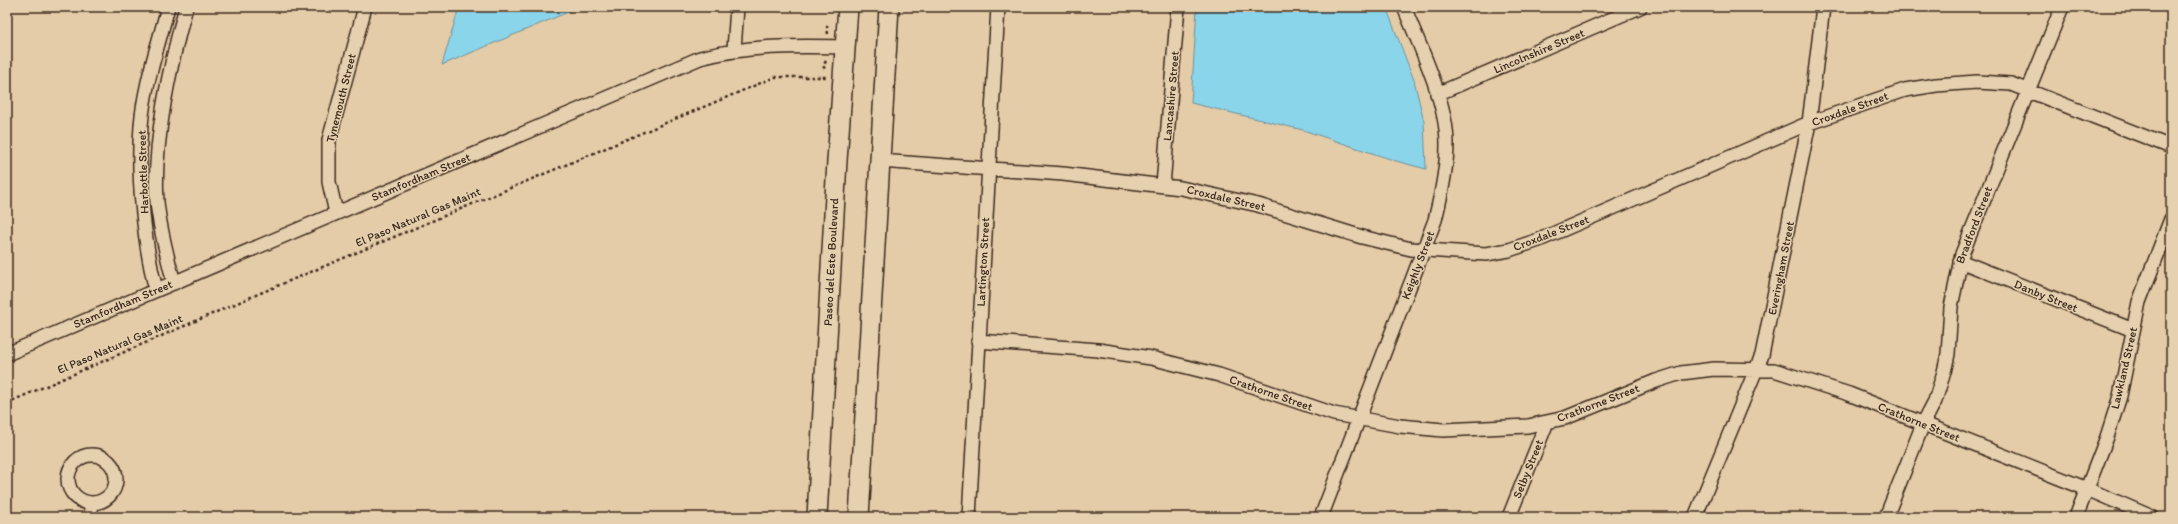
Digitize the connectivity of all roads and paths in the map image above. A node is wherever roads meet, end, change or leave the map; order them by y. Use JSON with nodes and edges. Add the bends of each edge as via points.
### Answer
{"nodes":[{"id":1,"x":168,"y":7,"type":"edge"},
{"id":2,"x":186,"y":7,"type":"edge"},
{"id":3,"x":365,"y":7,"type":"edge"},
{"id":4,"x":737,"y":7,"type":"edge"},
{"id":5,"x":848,"y":7,"type":"edge"},
{"id":6,"x":889,"y":7,"type":"edge"},
{"id":7,"x":998,"y":7,"type":"edge"},
{"id":8,"x":1178,"y":7,"type":"edge"},
{"id":9,"x":1404,"y":7,"type":"edge"},
{"id":10,"x":1640,"y":7,"type":"edge"},
{"id":11,"x":1823,"y":7,"type":"edge"},
{"id":12,"x":2062,"y":7,"type":"edge"},
{"id":13,"x":845,"y":47,"type":"junction"},
{"id":14,"x":734,"y":50,"type":"junction"},
{"id":15,"x":843,"y":77,"type":"junction"},
{"id":16,"x":2028,"y":90,"type":"junction"},
{"id":17,"x":1437,"y":94,"type":"junction"},
{"id":18,"x":1809,"y":123,"type":"junction"},
{"id":19,"x":2171,"y":147,"type":"edge"},
{"id":20,"x":879,"y":161,"type":"junction"},
{"id":21,"x":988,"y":168,"type":"junction"},
{"id":22,"x":1163,"y":185,"type":"junction"},
{"id":23,"x":336,"y":213,"type":"junction"},
{"id":24,"x":2171,"y":219,"type":"edge"},
{"id":25,"x":1423,"y":250,"type":"junction"},
{"id":26,"x":1960,"y":261,"type":"junction"},
{"id":27,"x":174,"y":282,"type":"junction"},
{"id":28,"x":156,"y":290,"type":"junction"},
{"id":29,"x":2133,"y":330,"type":"junction"},
{"id":30,"x":978,"y":342,"type":"junction"},
{"id":31,"x":7,"y":354,"type":"edge"},
{"id":32,"x":1758,"y":369,"type":"junction"},
{"id":33,"x":7,"y":403,"type":"edge"},
{"id":34,"x":1359,"y":418,"type":"junction"},
{"id":35,"x":1547,"y":422,"type":"junction"},
{"id":36,"x":1923,"y":424,"type":"junction"},
{"id":37,"x":2087,"y":489,"type":"junction"},
{"id":38,"x":92,"y":503,"type":"dead end"},
{"id":39,"x":90,"y":517,"type":"edge"},
{"id":40,"x":817,"y":517,"type":"edge"},
{"id":41,"x":859,"y":517,"type":"edge"},
{"id":42,"x":969,"y":517,"type":"edge"},
{"id":43,"x":1321,"y":517,"type":"edge"},
{"id":44,"x":1509,"y":517,"type":"edge"},
{"id":45,"x":1695,"y":517,"type":"edge"},
{"id":46,"x":1886,"y":517,"type":"edge"},
{"id":47,"x":2076,"y":517,"type":"edge"},
{"id":48,"x":2152,"y":517,"type":"edge"}],
"edges":[{"from":1,"to":28,"type":"street","name":"Harbottle Street","via":[[150,75],[141,126],[145,226],[150,269]]},
{"from":2,"to":27,"type":"street","name":"Harbottle Street","via":[[159,140],[157,201],[163,243]]},
{"from":3,"to":23,"type":"street","name":"Tynemouth Street","via":[[329,140],[328,182]]},
{"from":4,"to":14,"type":"street"},
{"from":5,"to":13,"type":"main road","name":"Paseo del Este Boulevard"},
{"from":6,"to":20,"type":"main road"},
{"from":7,"to":21,"type":"street","name":"Lartington Street"},
{"from":8,"to":22,"type":"street","name":"Lancashire Street"},
{"from":9,"to":17,"type":"street","name":"Keighly Street","via":[[1432,75]]},
{"from":10,"to":17,"type":"street","name":"Lincolnshire Street"},
{"from":11,"to":18,"type":"street","name":"Everingham Street"},
{"from":12,"to":16,"type":"street","name":"Bradford Street"},
{"from":13,"to":14,"type":"street","name":"Stamfordham Street","via":[[779,46]]},
{"from":13,"to":15,"type":"main road","name":"Paseo del Este Boulevard"},
{"from":14,"to":23,"type":"street","name":"Stamfordham Street","via":[[700,58]]},
{"from":15,"to":33,"type":"path","name":"El Paso Natural Gas Maint","via":[[775,77],[251,297]]},
{"from":15,"to":40,"type":"main road","name":"Paseo del Este Boulevard"},
{"from":16,"to":18,"type":"street","name":"Croxdale Street","via":[[2011,84],[1977,82],[1929,86],[1905,90]]},
{"from":16,"to":19,"type":"street","name":"Croxdale Street"},
{"from":16,"to":26,"type":"street","name":"Bradford Street"},
{"from":17,"to":25,"type":"street","name":"Keighly Street","via":[[1448,144],[1436,220]]},
{"from":18,"to":25,"type":"street","name":"Croxdale Street","via":[[1539,240],[1509,250],[1486,254]]},
{"from":18,"to":32,"type":"street","name":"Everingham Street","via":[[1770,323]]},
{"from":20,"to":21,"type":"street","name":"Croxdale Street"},
{"from":20,"to":41,"type":"main road"},
{"from":21,"to":22,"type":"street","name":"Croxdale Street"},
{"from":21,"to":30,"type":"street","name":"Lartington Street"},
{"from":22,"to":25,"type":"street","name":"Croxdale Street","via":[[1258,205],[1362,237]]},
{"from":23,"to":27,"type":"street","name":"Stamfordham Street"},
{"from":24,"to":29,"type":"street","name":"Lawkland Street","via":[[2139,302]]},
{"from":25,"to":34,"type":"street","name":"Keighly Street"},
{"from":26,"to":29,"type":"street","name":"Danby Street"},
{"from":26,"to":36,"type":"street","name":"Bradford Street","via":[[1951,307],[1948,354],[1944,372],[1935,401]]},
{"from":27,"to":28,"type":"street","name":"Stamfordham Street"},
{"from":28,"to":31,"type":"street","name":"Stamfordham Street"},
{"from":29,"to":37,"type":"street","name":"Lawkland Street","via":[[2120,396]]},
{"from":30,"to":34,"type":"street","name":"Crathorne Street","via":[[1098,350],[1151,358],[1219,375],[1334,414]]},
{"from":30,"to":42,"type":"street","name":"Lartington Street"},
{"from":32,"to":35,"type":"street","name":"Crathorne Street","via":[[1714,369],[1681,373],[1565,418]]},
{"from":32,"to":36,"type":"street","name":"Crathorne Street","via":[[1774,370],[1849,394]]},
{"from":32,"to":45,"type":"street","name":"Everingham Street","via":[[1747,388]]},
{"from":34,"to":35,"type":"street","name":"Crathorne Street","via":[[1400,426],[1443,430],[1528,426]]},
{"from":34,"to":43,"type":"street","name":"Keighly Street"},
{"from":35,"to":44,"type":"street","name":"Selby Street"},
{"from":36,"to":37,"type":"street","name":"Crathorne Street"},
{"from":36,"to":46,"type":"street","name":"Bradford Street"},
{"from":37,"to":47,"type":"street","name":"Lawkland Street"},
{"from":37,"to":48,"type":"street","name":"Crathorne Street"},
{"from":38,"to":39,"type":"street"}]}
